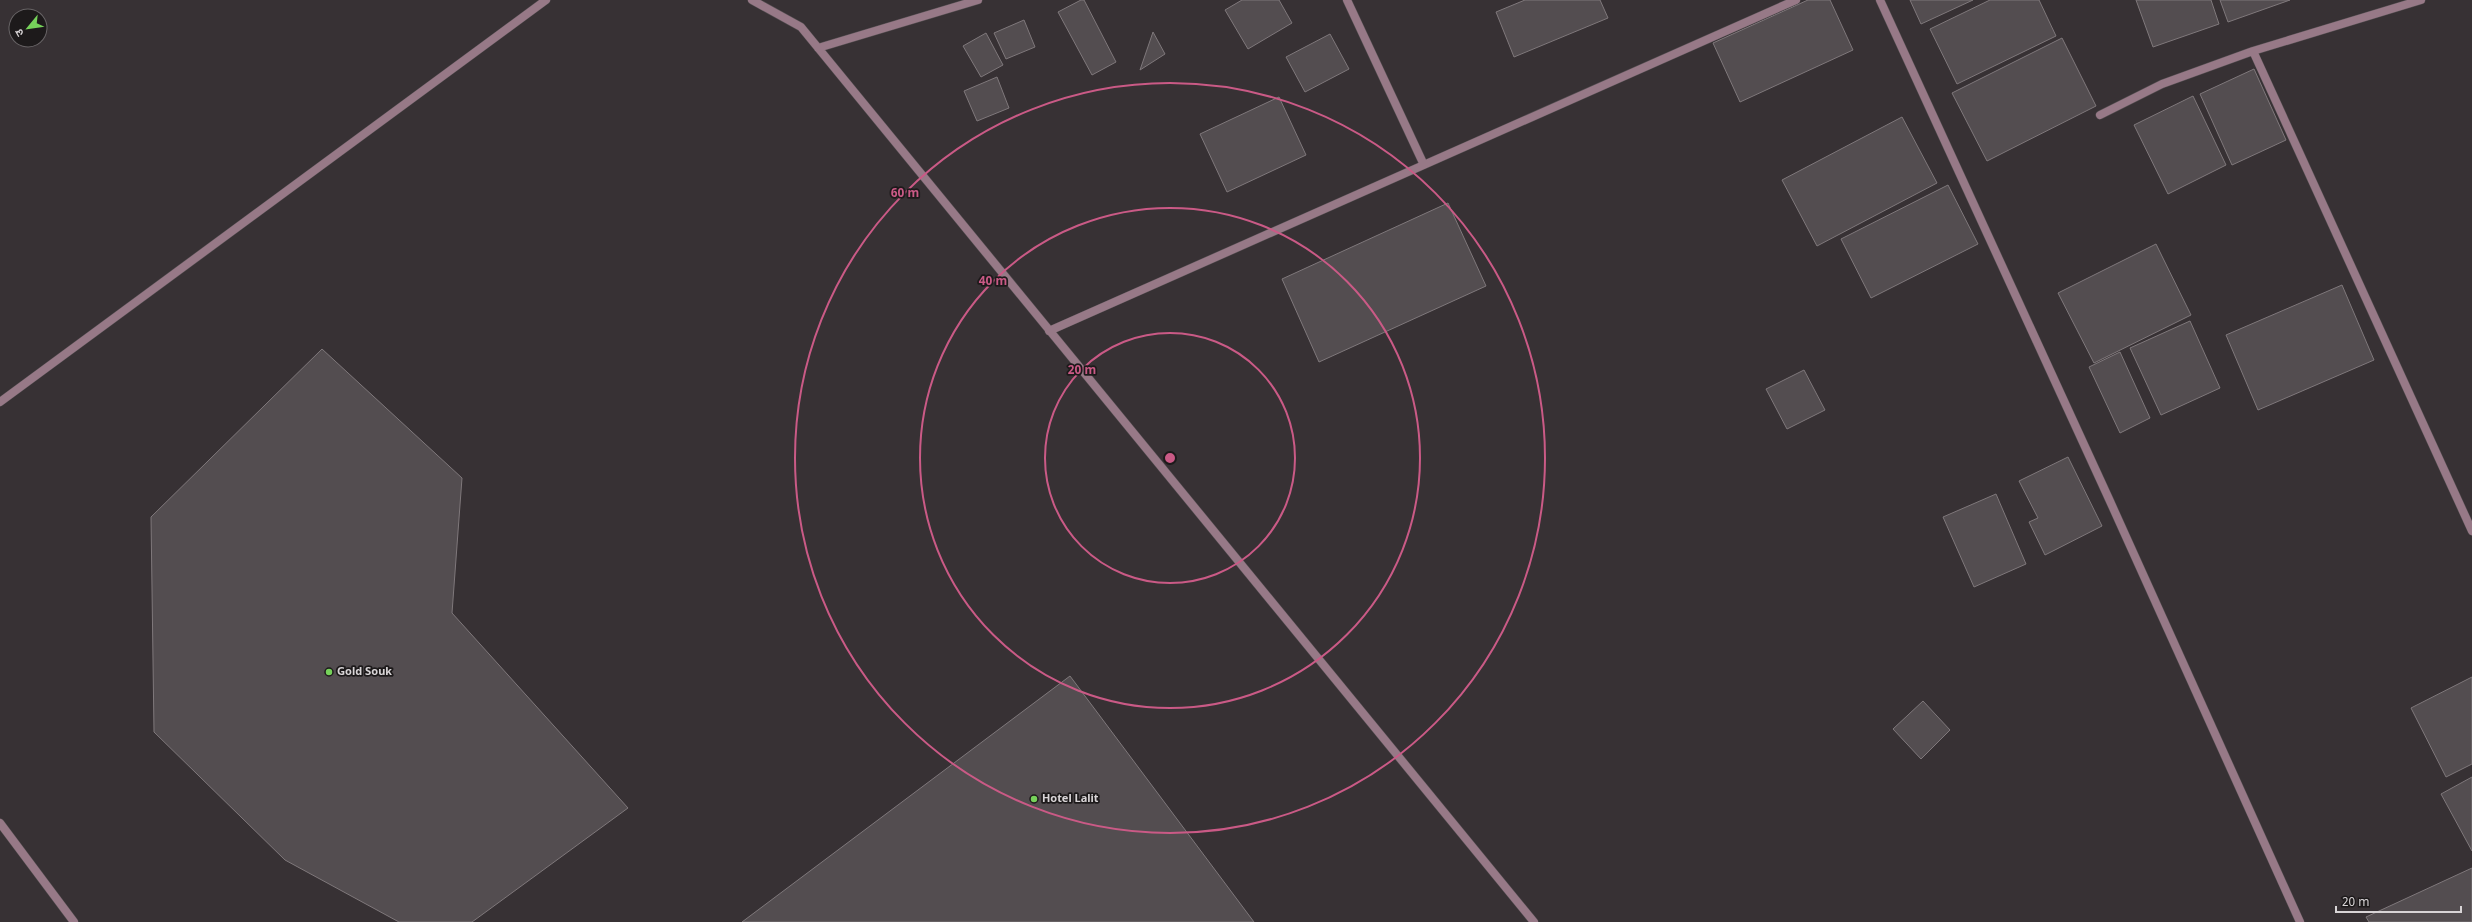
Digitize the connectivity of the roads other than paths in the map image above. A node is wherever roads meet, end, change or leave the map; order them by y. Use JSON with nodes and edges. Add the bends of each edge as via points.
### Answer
{"nodes":[{"id":1,"x":546,"y":0,"type":"edge"},
{"id":2,"x":752,"y":0,"type":"edge"},
{"id":3,"x":978,"y":0,"type":"edge"},
{"id":4,"x":1346,"y":0,"type":"edge"},
{"id":5,"x":1796,"y":0,"type":"edge"},
{"id":6,"x":1880,"y":0,"type":"edge"},
{"id":7,"x":2421,"y":0,"type":"edge"},
{"id":8,"x":818,"y":48,"type":"junction"},
{"id":9,"x":2253,"y":51,"type":"junction"},
{"id":10,"x":2100,"y":115,"type":"dead end"},
{"id":11,"x":1424,"y":165,"type":"junction"},
{"id":12,"x":1049,"y":331,"type":"junction"},
{"id":13,"x":0,"y":402,"type":"edge"},
{"id":14,"x":2472,"y":531,"type":"edge"},
{"id":15,"x":0,"y":823,"type":"edge"},
{"id":16,"x":74,"y":922,"type":"edge"},
{"id":17,"x":1534,"y":922,"type":"edge"},
{"id":18,"x":2300,"y":922,"type":"edge"}],
"edges":[{"from":1,"to":13,"type":"street"},
{"from":2,"to":8,"type":"street","via":[[801,27]]},
{"from":3,"to":8,"type":"street"},
{"from":4,"to":11,"type":"street"},
{"from":5,"to":11,"type":"street"},
{"from":6,"to":18,"type":"street"},
{"from":7,"to":9,"type":"street"},
{"from":8,"to":12,"type":"street"},
{"from":9,"to":10,"type":"street","via":[[2162,84]]},
{"from":9,"to":14,"type":"street"},
{"from":11,"to":12,"type":"street"},
{"from":12,"to":17,"type":"street"},
{"from":15,"to":16,"type":"street"}]}
